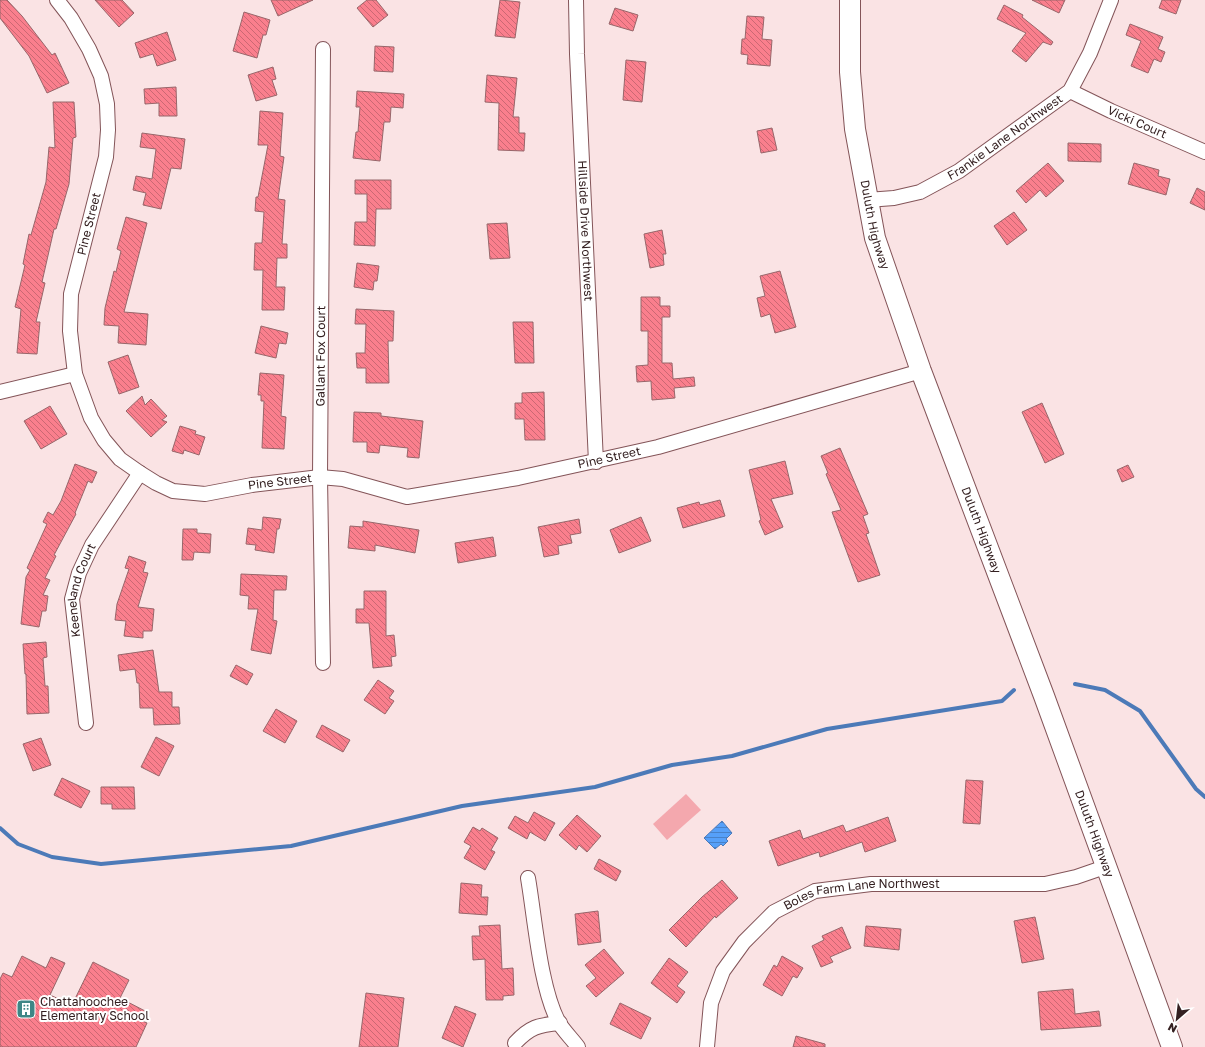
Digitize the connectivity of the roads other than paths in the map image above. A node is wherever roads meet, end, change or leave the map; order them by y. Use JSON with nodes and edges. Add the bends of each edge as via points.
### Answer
{"nodes":[{"id":1,"x":56,"y":0,"type":"edge"},
{"id":2,"x":576,"y":0,"type":"edge"},
{"id":3,"x":850,"y":0,"type":"edge"},
{"id":4,"x":1111,"y":0,"type":"edge"},
{"id":5,"x":323,"y":49,"type":"dead end"},
{"id":6,"x":1070,"y":91,"type":"junction"},
{"id":7,"x":1205,"y":152,"type":"edge"},
{"id":8,"x":867,"y":200,"type":"junction"},
{"id":9,"x":921,"y":371,"type":"junction"},
{"id":10,"x":75,"y":374,"type":"junction"},
{"id":11,"x":0,"y":392,"type":"edge"},
{"id":12,"x":596,"y":462,"type":"junction"},
{"id":13,"x":140,"y":473,"type":"junction"},
{"id":14,"x":320,"y":476,"type":"junction"},
{"id":15,"x":322,"y":663,"type":"dead end"},
{"id":16,"x":86,"y":723,"type":"dead end"},
{"id":17,"x":1105,"y":867,"type":"junction"},
{"id":18,"x":528,"y":878,"type":"dead end"},
{"id":19,"x":560,"y":1023,"type":"junction"},
{"id":20,"x":515,"y":1043,"type":"dead end"},
{"id":21,"x":578,"y":1047,"type":"edge"},
{"id":22,"x":707,"y":1047,"type":"edge"},
{"id":23,"x":1172,"y":1047,"type":"edge"}],
"edges":[{"from":1,"to":10,"type":"street","name":"Pine Street","via":[[71,18],[89,49],[101,76],[107,104],[106,157],[71,294],[70,331]]},
{"from":2,"to":12,"type":"street","name":"Hillside Drive Northwest"},
{"from":3,"to":8,"type":"main road","name":"Duluth Highway","via":[[850,72],[855,128]]},
{"from":4,"to":6,"type":"street","name":"Frankie Lane Northwest","via":[[1090,53]]},
{"from":5,"to":14,"type":"street","name":"Gallant Fox Court"},
{"from":6,"to":7,"type":"street","name":"Vicki Court"},
{"from":6,"to":8,"type":"street","name":"Frankie Lane Northwest","via":[[959,172],[920,192],[894,198]]},
{"from":8,"to":9,"type":"main road","name":"Duluth Highway","via":[[875,238]]},
{"from":9,"to":12,"type":"street","name":"Pine Street","via":[[658,447]]},
{"from":9,"to":17,"type":"main road","name":"Duluth Highway","via":[[1044,696]]},
{"from":10,"to":11,"type":"street"},
{"from":10,"to":13,"type":"street","name":"Pine Street","via":[[90,418],[104,440],[120,459]]},
{"from":12,"to":14,"type":"street","name":"Pine Street","via":[[407,497],[343,479]]},
{"from":13,"to":14,"type":"street","name":"Pine Street","via":[[173,491],[205,494],[252,484]]},
{"from":13,"to":16,"type":"street","name":"Keeneland Court","via":[[92,545],[79,573],[72,599]]},
{"from":14,"to":15,"type":"street","name":"Gallant Fox Court"},
{"from":17,"to":22,"type":"street","name":"Boles Farm Lane Northwest","via":[[1045,884],[871,884],[815,891],[774,912],[744,942],[723,971],[711,1003]]},
{"from":17,"to":23,"type":"main road","name":"Duluth Highway"},
{"from":18,"to":19,"type":"street","via":[[544,975],[552,1006]]},
{"from":19,"to":20,"type":"street","via":[[526,1031]]},
{"from":19,"to":21,"type":"street"}]}
